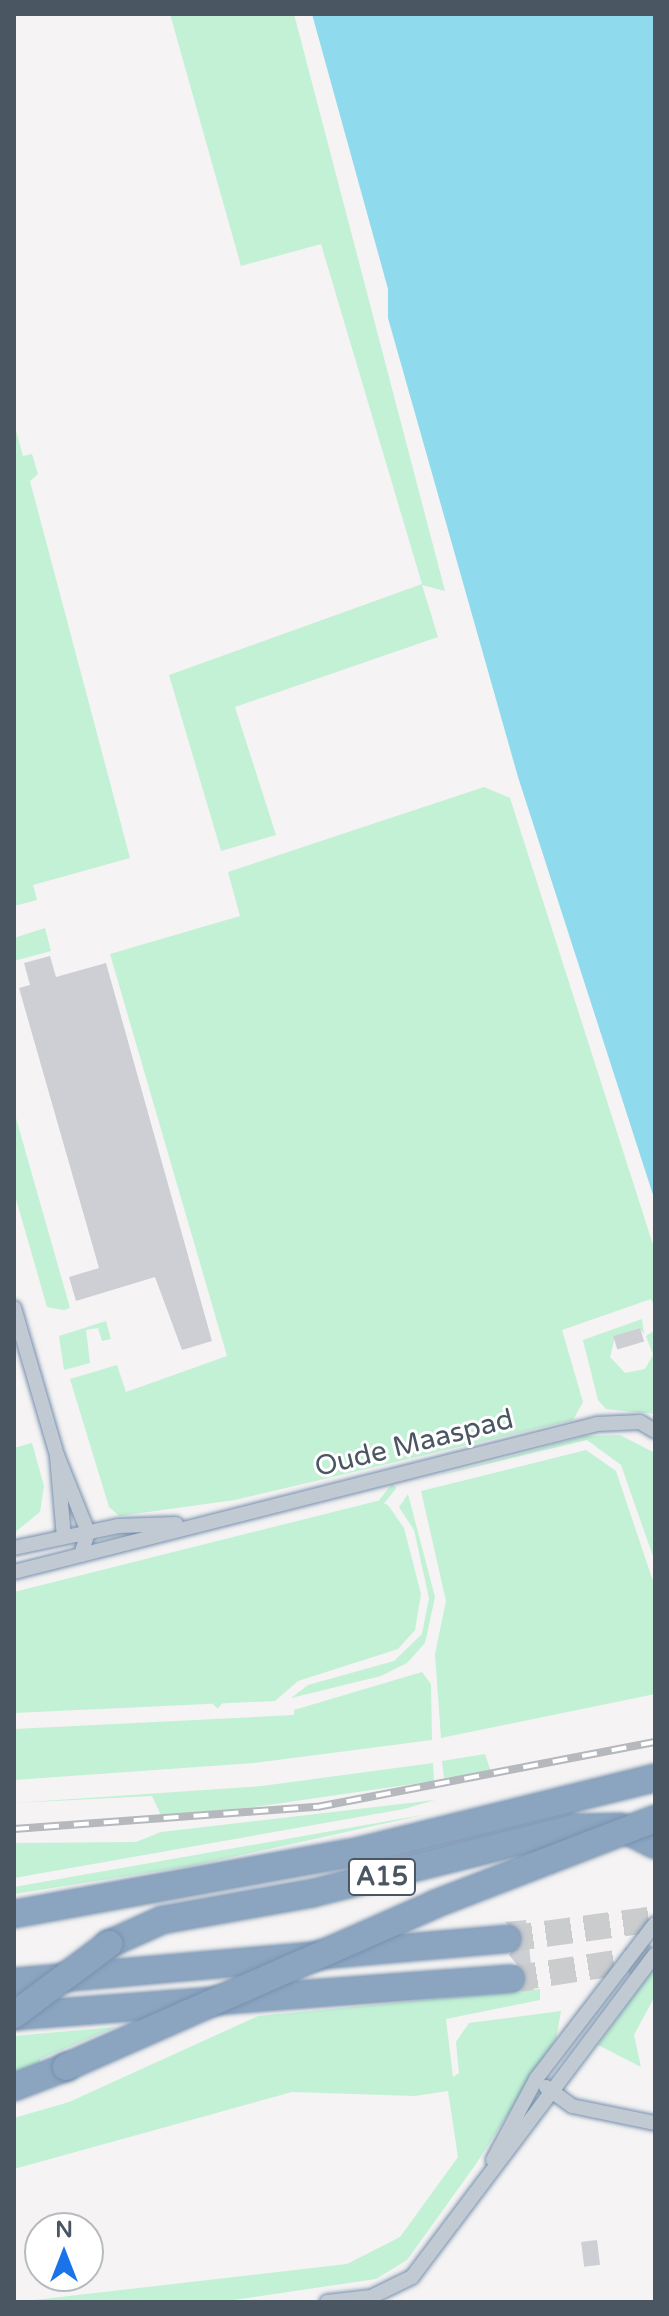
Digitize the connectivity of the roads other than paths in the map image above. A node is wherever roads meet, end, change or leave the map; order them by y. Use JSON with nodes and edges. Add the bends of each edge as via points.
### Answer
{"nodes":[{"id":1,"x":14,"y":1308,"type":"edge"},
{"id":2,"x":655,"y":1431,"type":"edge"},
{"id":3,"x":57,"y":1455,"type":"junction"},
{"id":4,"x":185,"y":1524,"type":"junction"},
{"id":5,"x":88,"y":1532,"type":"junction"},
{"id":6,"x":64,"y":1537,"type":"junction"},
{"id":7,"x":14,"y":1548,"type":"edge"},
{"id":8,"x":81,"y":1555,"type":"junction"},
{"id":9,"x":14,"y":1572,"type":"edge"},
{"id":10,"x":655,"y":1778,"type":"edge"},
{"id":11,"x":655,"y":1819,"type":"edge"},
{"id":12,"x":655,"y":1845,"type":"edge"},
{"id":13,"x":14,"y":1914,"type":"edge"},
{"id":14,"x":655,"y":1924,"type":"edge"},
{"id":15,"x":507,"y":1939,"type":"tunnel mouth"},
{"id":16,"x":655,"y":1954,"type":"edge"},
{"id":17,"x":511,"y":1979,"type":"tunnel mouth"},
{"id":18,"x":14,"y":1982,"type":"edge"},
{"id":19,"x":14,"y":2016,"type":"edge"},
{"id":20,"x":536,"y":2079,"type":"junction"},
{"id":21,"x":14,"y":2087,"type":"edge"},
{"id":22,"x":553,"y":2092,"type":"junction"},
{"id":23,"x":655,"y":2123,"type":"edge"},
{"id":24,"x":492,"y":2164,"type":"junction"},
{"id":25,"x":327,"y":2302,"type":"edge"}],
"edges":[{"from":1,"to":3,"type":"street"},
{"from":2,"to":4,"type":"street","name":"Oude Maaspad","via":[[640,1422],[609,1421]]},
{"from":3,"to":5,"type":"street"},
{"from":3,"to":6,"type":"street"},
{"from":4,"to":5,"type":"street","name":"Oude Maaspad"},
{"from":4,"to":8,"type":"street","name":"Oude Maaspad"},
{"from":5,"to":6,"type":"street","name":"Oude Maaspad"},
{"from":5,"to":8,"type":"street"},
{"from":6,"to":7,"type":"street","name":"Oude Maaspad"},
{"from":6,"to":8,"type":"street"},
{"from":8,"to":9,"type":"street","name":"Oude Maaspad"},
{"from":10,"to":13,"type":"highway","number":"A15","via":[[351,1853]]},
{"from":11,"to":21,"type":"highway","number":"A15","bridge":true,"via":[[435,1904]]},
{"from":12,"to":19,"type":"highway","number":"A15","bridge":true,"via":[[620,1827],[574,1828],[328,1889],[162,1920],[109,1944]]},
{"from":14,"to":20,"type":"street"},
{"from":15,"to":18,"type":"highway"},
{"from":16,"to":22,"type":"street"},
{"from":17,"to":19,"type":"highway","number":"A15"},
{"from":20,"to":22,"type":"street"},
{"from":20,"to":24,"type":"street"},
{"from":22,"to":23,"type":"street","via":[[572,2106]]},
{"from":22,"to":24,"type":"street"},
{"from":24,"to":25,"type":"street","via":[[412,2277],[371,2297]]}]}
